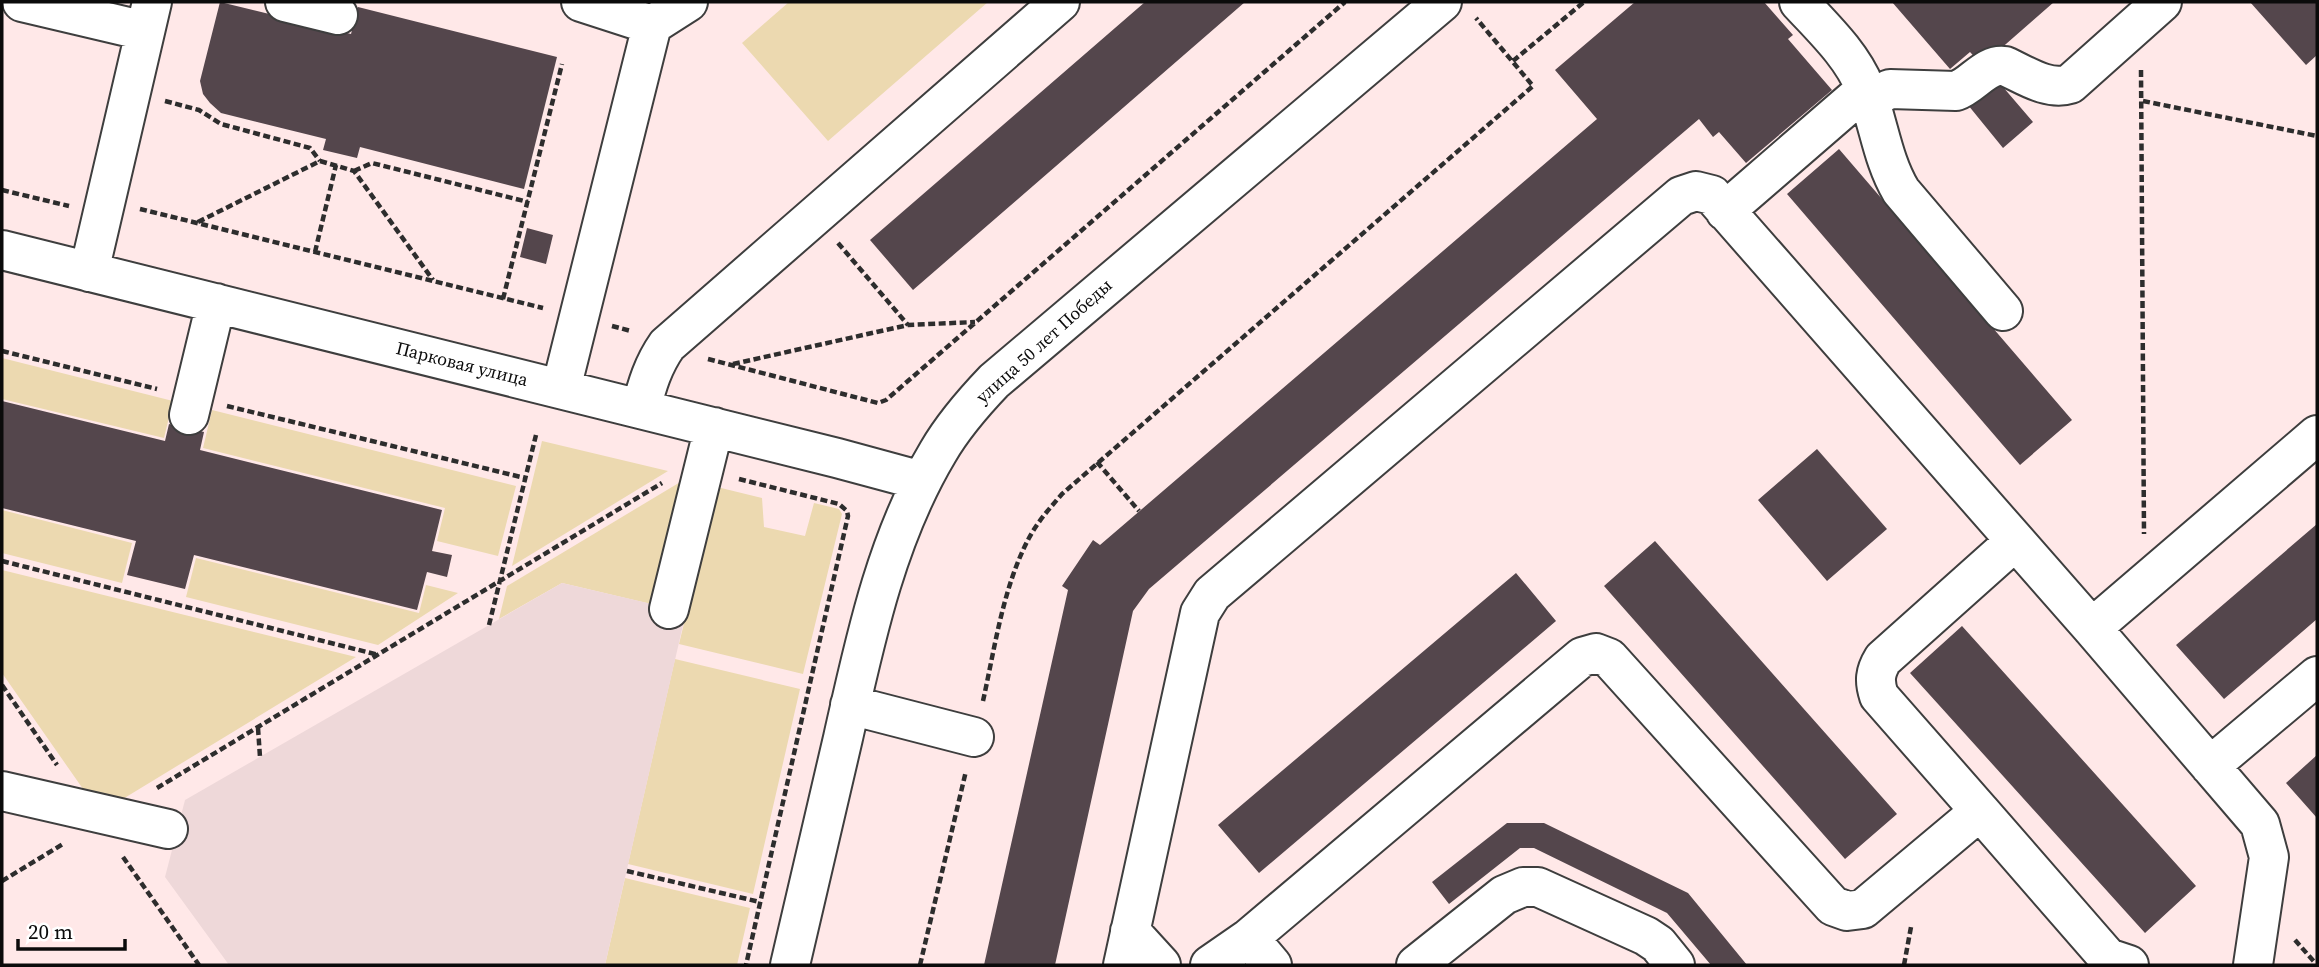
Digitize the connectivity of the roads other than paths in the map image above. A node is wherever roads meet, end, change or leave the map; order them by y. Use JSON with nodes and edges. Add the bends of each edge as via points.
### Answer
{"nodes":[{"id":1,"x":22,"y":2,"type":"edge"},
{"id":2,"x":285,"y":2,"type":"edge"},
{"id":3,"x":581,"y":2,"type":"edge"},
{"id":4,"x":688,"y":2,"type":"edge"},
{"id":5,"x":1060,"y":2,"type":"edge"},
{"id":6,"x":1800,"y":2,"type":"edge"},
{"id":7,"x":2162,"y":2,"type":"edge"},
{"id":8,"x":1456,"y":7,"type":"edge"},
{"id":9,"x":338,"y":15,"type":"dead end"},
{"id":10,"x":148,"y":16,"type":"edge"},
{"id":11,"x":652,"y":26,"type":"junction"},
{"id":12,"x":1867,"y":94,"type":"junction"},
{"id":13,"x":1725,"y":211,"type":"junction"},
{"id":14,"x":2,"y":250,"type":"edge"},
{"id":15,"x":89,"y":272,"type":"junction"},
{"id":16,"x":216,"y":303,"type":"junction"},
{"id":17,"x":2003,"y":311,"type":"dead end"},
{"id":18,"x":561,"y":389,"type":"junction"},
{"id":19,"x":191,"y":406,"type":"road end"},
{"id":20,"x":641,"y":409,"type":"junction"},
{"id":21,"x":714,"y":427,"type":"junction"},
{"id":22,"x":2317,"y":435,"type":"edge"},
{"id":23,"x":922,"y":481,"type":"junction"},
{"id":24,"x":2014,"y":542,"type":"junction"},
{"id":25,"x":669,"y":609,"type":"dead end"},
{"id":26,"x":2092,"y":628,"type":"junction"},
{"id":27,"x":2317,"y":676,"type":"edge"},
{"id":28,"x":850,"y":705,"type":"junction"},
{"id":29,"x":974,"y":737,"type":"road end"},
{"id":30,"x":2210,"y":766,"type":"junction"},
{"id":31,"x":2,"y":791,"type":"edge"},
{"id":32,"x":1980,"y":811,"type":"junction"},
{"id":33,"x":168,"y":829,"type":"dead end"},
{"id":34,"x":1126,"y":948,"type":"edge"},
{"id":35,"x":1261,"y":951,"type":"edge"},
{"id":36,"x":790,"y":965,"type":"edge"},
{"id":37,"x":1161,"y":965,"type":"edge"},
{"id":38,"x":1210,"y":965,"type":"edge"},
{"id":39,"x":1416,"y":965,"type":"edge"},
{"id":40,"x":1675,"y":965,"type":"edge"},
{"id":41,"x":2129,"y":965,"type":"edge"},
{"id":42,"x":2253,"y":965,"type":"edge"}],
"edges":[{"from":1,"to":10,"type":"street"},
{"from":2,"to":9,"type":"street"},
{"from":3,"to":11,"type":"street"},
{"from":4,"to":11,"type":"street"},
{"from":5,"to":20,"type":"street","via":[[667,345],[649,377]]},
{"from":6,"to":12,"type":"street","via":[[1850,60]]},
{"from":7,"to":12,"type":"street","via":[[2061,87],[1998,65],[1956,90],[1890,89]]},
{"from":8,"to":23,"type":"street","name":"улица 50 лет Победы","via":[[994,381],[956,424]]},
{"from":10,"to":15,"type":"street"},
{"from":11,"to":18,"type":"street"},
{"from":12,"to":13,"type":"street"},
{"from":12,"to":17,"type":"street","via":[[1901,191]]},
{"from":13,"to":24,"type":"street"},
{"from":13,"to":34,"type":"street","via":[[1712,195],[1696,191],[1681,196],[1212,594],[1200,613]]},
{"from":14,"to":15,"type":"street","name":"Парковая улица"},
{"from":15,"to":16,"type":"street","name":"Парковая улица"},
{"from":16,"to":18,"type":"street","name":"Парковая улица"},
{"from":16,"to":19,"type":"street"},
{"from":18,"to":20,"type":"street","name":"Парковая улица"},
{"from":20,"to":21,"type":"street","name":"Парковая улица"},
{"from":21,"to":23,"type":"street","name":"Парковая улица"},
{"from":21,"to":25,"type":"street"},
{"from":22,"to":26,"type":"street"},
{"from":23,"to":28,"type":"street","name":"улица 50 лет Победы","via":[[883,578]]},
{"from":24,"to":26,"type":"street"},
{"from":24,"to":32,"type":"street","via":[[1876,669],[1879,696]]},
{"from":26,"to":30,"type":"street"},
{"from":27,"to":30,"type":"street"},
{"from":28,"to":29,"type":"street"},
{"from":28,"to":36,"type":"street","name":"улица 50 лет Победы"},
{"from":30,"to":42,"type":"street","via":[[2260,824],[2269,857]]},
{"from":31,"to":33,"type":"street"},
{"from":32,"to":35,"type":"street","via":[[1863,909],[1847,911],[1833,906],[1609,658],[1596,653],[1582,657]]},
{"from":32,"to":41,"type":"street","via":[[2108,958]]},
{"from":34,"to":37,"type":"street"},
{"from":35,"to":38,"type":"street"},
{"from":39,"to":40,"type":"street","via":[[1504,895],[1522,887],[1538,887],[1646,936]]}]}
